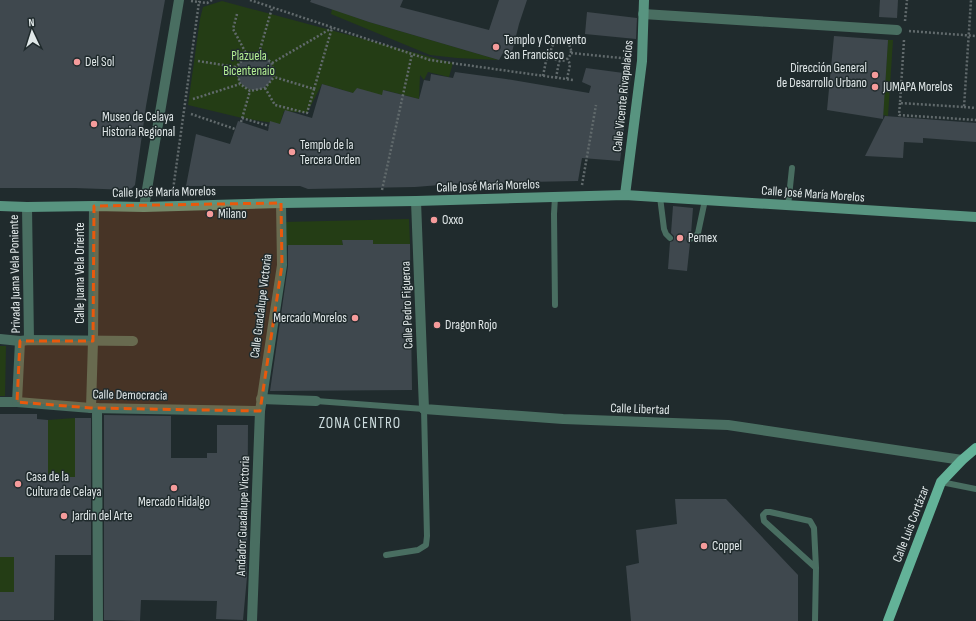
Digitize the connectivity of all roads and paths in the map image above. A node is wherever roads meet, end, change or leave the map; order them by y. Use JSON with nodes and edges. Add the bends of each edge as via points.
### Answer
{"nodes":[{"id":1,"x":179,"y":0,"type":"edge"},
{"id":2,"x":212,"y":0,"type":"edge"},
{"id":3,"x":250,"y":0,"type":"edge"},
{"id":4,"x":644,"y":0,"type":"edge"},
{"id":5,"x":907,"y":0,"type":"edge"},
{"id":6,"x":970,"y":0,"type":"edge"},
{"id":7,"x":191,"y":1,"type":"dead end"},
{"id":8,"x":199,"y":2,"type":"junction"},
{"id":9,"x":272,"y":7,"type":"junction"},
{"id":10,"x":237,"y":14,"type":"dead end"},
{"id":11,"x":644,"y":14,"type":"junction"},
{"id":12,"x":332,"y":27,"type":"junction"},
{"id":13,"x":901,"y":30,"type":"junction"},
{"id":14,"x":976,"y":36,"type":"edge"},
{"id":15,"x":259,"y":53,"type":"junction"},
{"id":16,"x":571,"y":53,"type":"junction"},
{"id":17,"x":412,"y":54,"type":"junction"},
{"id":18,"x":247,"y":55,"type":"junction"},
{"id":19,"x":551,"y":57,"type":"junction"},
{"id":20,"x":568,"y":59,"type":"junction"},
{"id":21,"x":635,"y":60,"type":"dead end"},
{"id":22,"x":198,"y":61,"type":"dead end"},
{"id":23,"x":559,"y":62,"type":"junction"},
{"id":24,"x":272,"y":63,"type":"junction"},
{"id":25,"x":236,"y":67,"type":"junction"},
{"id":26,"x":543,"y":76,"type":"junction"},
{"id":27,"x":274,"y":77,"type":"junction"},
{"id":28,"x":556,"y":78,"type":"junction"},
{"id":29,"x":567,"y":79,"type":"junction"},
{"id":30,"x":573,"y":80,"type":"dead end"},
{"id":31,"x":240,"y":84,"type":"junction"},
{"id":32,"x":265,"y":88,"type":"junction"},
{"id":33,"x":314,"y":89,"type":"junction"},
{"id":34,"x":250,"y":92,"type":"junction"},
{"id":35,"x":193,"y":99,"type":"dead end"},
{"id":36,"x":900,"y":103,"type":"junction"},
{"id":37,"x":596,"y":105,"type":"dead end"},
{"id":38,"x":964,"y":107,"type":"junction"},
{"id":39,"x":976,"y":108,"type":"edge"},
{"id":40,"x":191,"y":114,"type":"dead end"},
{"id":41,"x":242,"y":118,"type":"junction"},
{"id":42,"x":976,"y":120,"type":"edge"},
{"id":43,"x":241,"y":122,"type":"dead end"},
{"id":44,"x":269,"y":126,"type":"dead end"},
{"id":45,"x":235,"y":129,"type":"dead end"},
{"id":46,"x":792,"y":168,"type":"dead end"},
{"id":47,"x":588,"y":187,"type":"dead end"},
{"id":48,"x":218,"y":191,"type":"dead end"},
{"id":49,"x":382,"y":192,"type":"dead end"},
{"id":50,"x":581,"y":192,"type":"junction"},
{"id":51,"x":625,"y":195,"type":"junction"},
{"id":52,"x":555,"y":197,"type":"junction"},
{"id":53,"x":660,"y":197,"type":"junction"},
{"id":54,"x":705,"y":200,"type":"junction"},
{"id":55,"x":416,"y":201,"type":"junction"},
{"id":56,"x":281,"y":203,"type":"junction"},
{"id":57,"x":0,"y":206,"type":"edge"},
{"id":58,"x":94,"y":206,"type":"junction"},
{"id":59,"x":788,"y":206,"type":"junction"},
{"id":60,"x":27,"y":207,"type":"junction"},
{"id":61,"x":144,"y":207,"type":"junction"},
{"id":62,"x":976,"y":217,"type":"edge"},
{"id":63,"x":670,"y":238,"type":"dead end"},
{"id":64,"x":690,"y":239,"type":"dead end"},
{"id":65,"x":555,"y":305,"type":"dead end"},
{"id":66,"x":0,"y":339,"type":"edge"},
{"id":67,"x":24,"y":340,"type":"junction"},
{"id":68,"x":93,"y":341,"type":"junction"},
{"id":69,"x":133,"y":341,"type":"dead end"},
{"id":70,"x":261,"y":399,"type":"junction"},
{"id":71,"x":316,"y":401,"type":"joint"},
{"id":72,"x":0,"y":402,"type":"edge"},
{"id":73,"x":18,"y":402,"type":"junction"},
{"id":74,"x":94,"y":408,"type":"junction"},
{"id":75,"x":424,"y":409,"type":"junction"},
{"id":76,"x":260,"y":412,"type":"junction"},
{"id":77,"x":976,"y":448,"type":"edge"},
{"id":78,"x":962,"y":460,"type":"junction"},
{"id":79,"x":941,"y":482,"type":"junction"},
{"id":80,"x":976,"y":488,"type":"edge"},
{"id":81,"x":386,"y":555,"type":"dead end"},
{"id":82,"x":816,"y":568,"type":"junction"},
{"id":83,"x":98,"y":621,"type":"edge"},
{"id":84,"x":252,"y":621,"type":"edge"},
{"id":85,"x":815,"y":621,"type":"edge"},
{"id":86,"x":888,"y":621,"type":"edge"}],
"edges":[{"from":1,"to":61,"type":"street"},
{"from":2,"to":8,"type":"path","via":[[207,3]]},
{"from":3,"to":9,"type":"path"},
{"from":4,"to":11,"type":"main road","name":"Calle Vicente Rivapalacios"},
{"from":5,"to":13,"type":"path"},
{"from":6,"to":38,"type":"path"},
{"from":7,"to":8,"type":"path"},
{"from":8,"to":48,"type":"path","via":[[173,190]]},
{"from":9,"to":12,"type":"path"},
{"from":9,"to":15,"type":"path"},
{"from":10,"to":18,"type":"path","via":[[233,29]]},
{"from":11,"to":13,"type":"street"},
{"from":11,"to":51,"type":"main road","name":"Calle Vicente Rivapalacios","via":[[642,61]]},
{"from":12,"to":17,"type":"path"},
{"from":12,"to":24,"type":"path"},
{"from":12,"to":33,"type":"path"},
{"from":13,"to":14,"type":"path"},
{"from":13,"to":36,"type":"path"},
{"from":15,"to":18,"type":"path"},
{"from":15,"to":24,"type":"path"},
{"from":16,"to":19,"type":"path","via":[[566,42],[557,41],[551,47]]},
{"from":16,"to":20,"type":"path"},
{"from":16,"to":21,"type":"path"},
{"from":17,"to":26,"type":"path","via":[[430,60]]},
{"from":17,"to":49,"type":"path"},
{"from":18,"to":25,"type":"path"},
{"from":19,"to":23,"type":"path"},
{"from":19,"to":26,"type":"path","via":[[546,61]]},
{"from":20,"to":23,"type":"path"},
{"from":20,"to":29,"type":"path","via":[[570,65]]},
{"from":22,"to":25,"type":"path"},
{"from":23,"to":28,"type":"path"},
{"from":24,"to":27,"type":"path"},
{"from":25,"to":31,"type":"path"},
{"from":26,"to":28,"type":"path"},
{"from":27,"to":32,"type":"path"},
{"from":27,"to":33,"type":"path"},
{"from":28,"to":29,"type":"path"},
{"from":29,"to":30,"type":"path"},
{"from":31,"to":34,"type":"path"},
{"from":31,"to":35,"type":"path"},
{"from":32,"to":33,"type":"path","via":[[275,105],[307,113]]},
{"from":32,"to":34,"type":"path"},
{"from":34,"to":41,"type":"path"},
{"from":36,"to":38,"type":"path"},
{"from":36,"to":42,"type":"path","via":[[899,115]]},
{"from":37,"to":50,"type":"path"},
{"from":38,"to":39,"type":"path"},
{"from":40,"to":45,"type":"path"},
{"from":41,"to":43,"type":"path"},
{"from":41,"to":44,"type":"path"},
{"from":46,"to":59,"type":"lane"},
{"from":47,"to":50,"type":"path"},
{"from":50,"to":51,"type":"main road","name":"Calle José María Morelos"},
{"from":50,"to":52,"type":"main road","name":"Calle José María Morelos"},
{"from":51,"to":53,"type":"main road","name":"Calle José María Morelos"},
{"from":52,"to":55,"type":"main road","name":"Calle José María Morelos"},
{"from":52,"to":65,"type":"lane"},
{"from":53,"to":54,"type":"main road","name":"Calle José María Morelos"},
{"from":53,"to":63,"type":"lane","via":[[664,230]]},
{"from":54,"to":59,"type":"main road","name":"Calle José María Morelos"},
{"from":54,"to":64,"type":"lane","via":[[698,233]]},
{"from":55,"to":56,"type":"main road","name":"Calle José María Morelos"},
{"from":55,"to":75,"type":"street","name":"Calle Pedro Figueroa"},
{"from":56,"to":61,"type":"main road","name":"Calle José María Morelos"},
{"from":56,"to":70,"type":"street","name":"Calle Guadalupe Victoria","via":[[282,265]]},
{"from":57,"to":60,"type":"main road","name":"Calle José María Morelos"},
{"from":58,"to":60,"type":"main road","name":"Calle José María Morelos"},
{"from":58,"to":61,"type":"main road","name":"Calle José María Morelos"},
{"from":58,"to":68,"type":"street","name":"Calle Juana Vela Oriente"},
{"from":59,"to":62,"type":"main road","name":"Calle José María Morelos"},
{"from":60,"to":67,"type":"street","name":"Privada Juana Vela Poniente"},
{"from":66,"to":67,"type":"street"},
{"from":67,"to":68,"type":"street"},
{"from":67,"to":73,"type":"street","name":"Privada Juana Vela Poniente"},
{"from":68,"to":69,"type":"street"},
{"from":68,"to":74,"type":"street","name":"Calle Juana Vela Oriente"},
{"from":70,"to":71,"type":"street"},
{"from":70,"to":76,"type":"street","name":"Calle Guadalupe Victoria"},
{"from":71,"to":75,"type":"lane","name":"Calle Libertad"},
{"from":72,"to":73,"type":"street","name":"Calle Democracia"},
{"from":73,"to":74,"type":"street","name":"Calle Democracia"},
{"from":74,"to":76,"type":"street","name":"Calle Democracia"},
{"from":74,"to":83,"type":"street","name":"Calle Juana Vela Oriente"},
{"from":75,"to":78,"type":"street","name":"Calle Libertad","via":[[563,419],[728,425]]},
{"from":75,"to":81,"type":"lane","via":[[426,545],[418,550]]},
{"from":76,"to":84,"type":"street","name":"Andador Guadalupe Victoria"},
{"from":77,"to":78,"type":"main road","name":"Calle Luis Cortázar"},
{"from":78,"to":79,"type":"main road","name":"Calle Luis Cortázar"},
{"from":79,"to":80,"type":"lane"},
{"from":79,"to":86,"type":"main road","name":"Calle Luis Cortázar"},
{"from":82,"to":82,"type":"lane","via":[[814,528],[810,521],[766,512],[763,515],[764,521]]},
{"from":82,"to":85,"type":"lane"}]}
